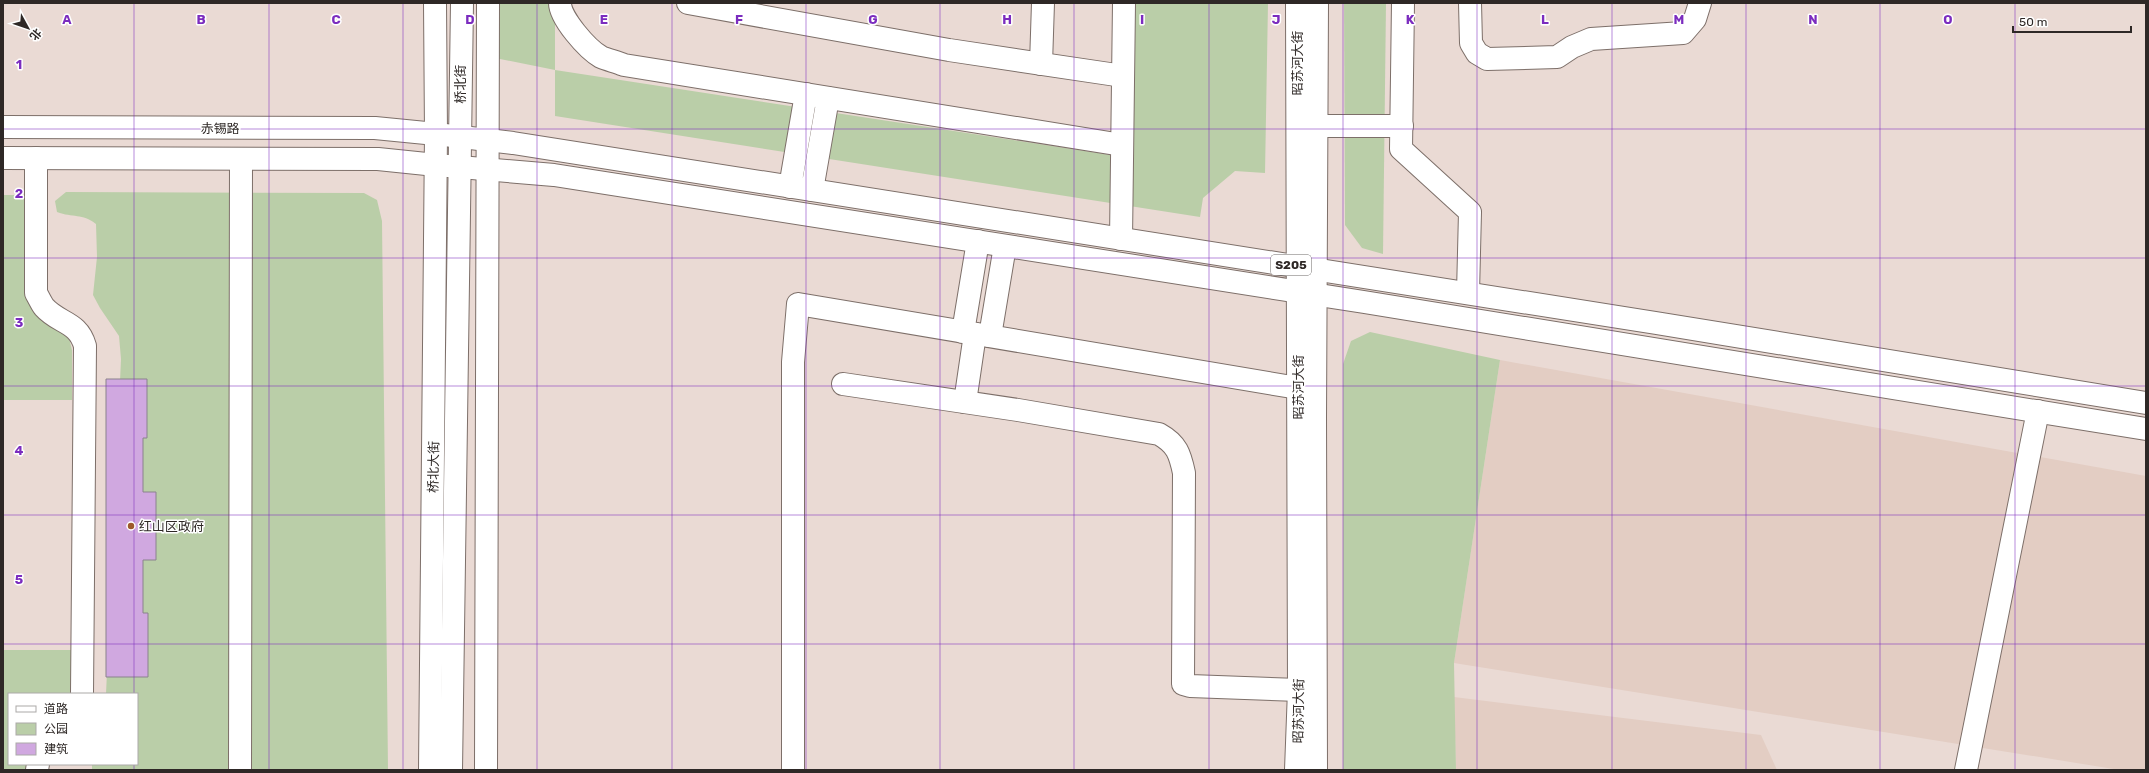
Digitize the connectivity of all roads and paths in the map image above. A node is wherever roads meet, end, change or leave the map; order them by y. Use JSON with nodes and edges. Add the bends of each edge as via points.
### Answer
{"nodes":[{"id":1,"x":435,"y":3,"type":"edge"},
{"id":2,"x":462,"y":3,"type":"edge"},
{"id":3,"x":488,"y":3,"type":"edge"},
{"id":4,"x":560,"y":3,"type":"edge"},
{"id":5,"x":688,"y":3,"type":"edge"},
{"id":6,"x":1043,"y":3,"type":"edge"},
{"id":7,"x":1124,"y":3,"type":"edge"},
{"id":8,"x":1297,"y":3,"type":"edge"},
{"id":9,"x":1317,"y":3,"type":"edge"},
{"id":10,"x":1403,"y":3,"type":"edge"},
{"id":11,"x":1470,"y":3,"type":"edge"},
{"id":12,"x":1700,"y":3,"type":"edge"},
{"id":13,"x":1041,"y":64,"type":"junction"},
{"id":14,"x":1123,"y":76,"type":"junction"},
{"id":15,"x":806,"y":94,"type":"junction"},
{"id":16,"x":828,"y":98,"type":"junction"},
{"id":17,"x":1316,"y":126,"type":"junction"},
{"id":18,"x":1402,"y":126,"type":"junction"},
{"id":19,"x":3,"y":127,"type":"edge"},
{"id":20,"x":436,"y":134,"type":"junction"},
{"id":21,"x":460,"y":136,"type":"junction"},
{"id":22,"x":488,"y":140,"type":"junction"},
{"id":23,"x":1122,"y":145,"type":"junction"},
{"id":24,"x":3,"y":158,"type":"edge"},
{"id":25,"x":36,"y":158,"type":"junction"},
{"id":26,"x":241,"y":159,"type":"junction"},
{"id":27,"x":436,"y":165,"type":"junction"},
{"id":28,"x":461,"y":166,"type":"junction"},
{"id":29,"x":488,"y":168,"type":"junction"},
{"id":30,"x":790,"y":187,"type":"junction"},
{"id":31,"x":812,"y":190,"type":"junction"},
{"id":32,"x":1121,"y":239,"type":"junction"},
{"id":33,"x":978,"y":241,"type":"junction"},
{"id":34,"x":1005,"y":246,"type":"junction"},
{"id":35,"x":1307,"y":268,"type":"junction"},
{"id":36,"x":1307,"y":293,"type":"junction"},
{"id":37,"x":1468,"y":293,"type":"junction"},
{"id":38,"x":976,"y":334,"type":"junction"},
{"id":39,"x":843,"y":384,"type":"dead end"},
{"id":40,"x":1298,"y":388,"type":"junction"},
{"id":41,"x":965,"y":402,"type":"junction"},
{"id":42,"x":2146,"y":403,"type":"edge"},
{"id":43,"x":2038,"y":411,"type":"junction"},
{"id":44,"x":2146,"y":429,"type":"edge"},
{"id":45,"x":1299,"y":690,"type":"junction"},
{"id":46,"x":82,"y":693,"type":"edge"},
{"id":47,"x":240,"y":770,"type":"edge"},
{"id":48,"x":430,"y":770,"type":"edge"},
{"id":49,"x":451,"y":770,"type":"edge"},
{"id":50,"x":486,"y":770,"type":"edge"},
{"id":51,"x":793,"y":770,"type":"edge"},
{"id":52,"x":1296,"y":770,"type":"edge"},
{"id":53,"x":1316,"y":770,"type":"edge"},
{"id":54,"x":1966,"y":770,"type":"edge"}],
"edges":[{"from":1,"to":20,"type":"main road","name":"桥北街"},
{"from":2,"to":21,"type":"main road","name":"桥北街"},
{"from":3,"to":22,"type":"main road"},
{"from":4,"to":15,"type":"main road","via":[[560,10],[584,44],[601,56],[624,65]]},
{"from":5,"to":13,"type":"main road"},
{"from":6,"to":13,"type":"main road"},
{"from":7,"to":14,"type":"main road"},
{"from":8,"to":35,"type":"main road","name":"昭苏河大街"},
{"from":9,"to":17,"type":"main road","name":"昭苏河大街"},
{"from":10,"to":18,"type":"main road"},
{"from":11,"to":12,"type":"main road","via":[[1471,43],[1477,52],[1487,59],[1557,57],[1591,39],[1683,33],[1695,19]]},
{"from":13,"to":14,"type":"main road"},
{"from":14,"to":23,"type":"main road"},
{"from":15,"to":16,"type":"main road"},
{"from":15,"to":30,"type":"main road"},
{"from":16,"to":23,"type":"main road"},
{"from":16,"to":31,"type":"main road"},
{"from":17,"to":18,"type":"main road"},
{"from":17,"to":35,"type":"main road","name":"昭苏河大街"},
{"from":18,"to":37,"type":"main road","via":[[1401,149],[1470,212]]},
{"from":19,"to":20,"type":"main road","name":"赤锡路","via":[[375,128]]},
{"from":20,"to":21,"type":"main road","number":"S205"},
{"from":20,"to":27,"type":"main road","name":"桥北街"},
{"from":21,"to":22,"type":"main road","number":"S205"},
{"from":21,"to":28,"type":"main road","name":"桥北街"},
{"from":22,"to":29,"type":"main road"},
{"from":22,"to":30,"type":"main road","number":"S205"},
{"from":23,"to":32,"type":"main road"},
{"from":24,"to":25,"type":"main road"},
{"from":25,"to":26,"type":"main road"},
{"from":25,"to":46,"type":"main road","via":[[36,293],[45,308],[74,326],[82,336],[85,346]]},
{"from":26,"to":27,"type":"main road","via":[[378,159]]},
{"from":26,"to":47,"type":"main road"},
{"from":27,"to":28,"type":"main road","number":"S205"},
{"from":27,"to":48,"type":"main road","name":"桥北大街"},
{"from":28,"to":29,"type":"main road","number":"S205"},
{"from":28,"to":49,"type":"main road","name":"桥北大街"},
{"from":29,"to":33,"type":"main road","number":"S205","via":[[554,175]]},
{"from":29,"to":50,"type":"main road"},
{"from":30,"to":31,"type":"main road","number":"S205"},
{"from":31,"to":32,"type":"main road","number":"S205"},
{"from":32,"to":35,"type":"main road","number":"S205"},
{"from":33,"to":34,"type":"main road","number":"S205"},
{"from":33,"to":38,"type":"main road"},
{"from":34,"to":36,"type":"main road","number":"S205"},
{"from":34,"to":38,"type":"main road"},
{"from":35,"to":36,"type":"main road","name":"昭苏河大街"},
{"from":35,"to":37,"type":"main road","number":"S205"},
{"from":36,"to":40,"type":"main road","name":"昭苏河大街"},
{"from":36,"to":43,"type":"main road","number":"S205"},
{"from":36,"to":53,"type":"main road","name":"昭苏河大街"},
{"from":37,"to":42,"type":"main road","number":"S205"},
{"from":38,"to":40,"type":"main road"},
{"from":38,"to":41,"type":"main road"},
{"from":38,"to":51,"type":"main road","via":[[798,304],[793,362]]},
{"from":39,"to":41,"type":"main road"},
{"from":40,"to":45,"type":"main road","name":"昭苏河大街"},
{"from":41,"to":45,"type":"main road","via":[[1159,434],[1169,440],[1180,454],[1184,473],[1183,684]]},
{"from":43,"to":44,"type":"main road","number":"S205"},
{"from":43,"to":54,"type":"main road"},
{"from":45,"to":52,"type":"main road","name":"昭苏河大街"}]}
